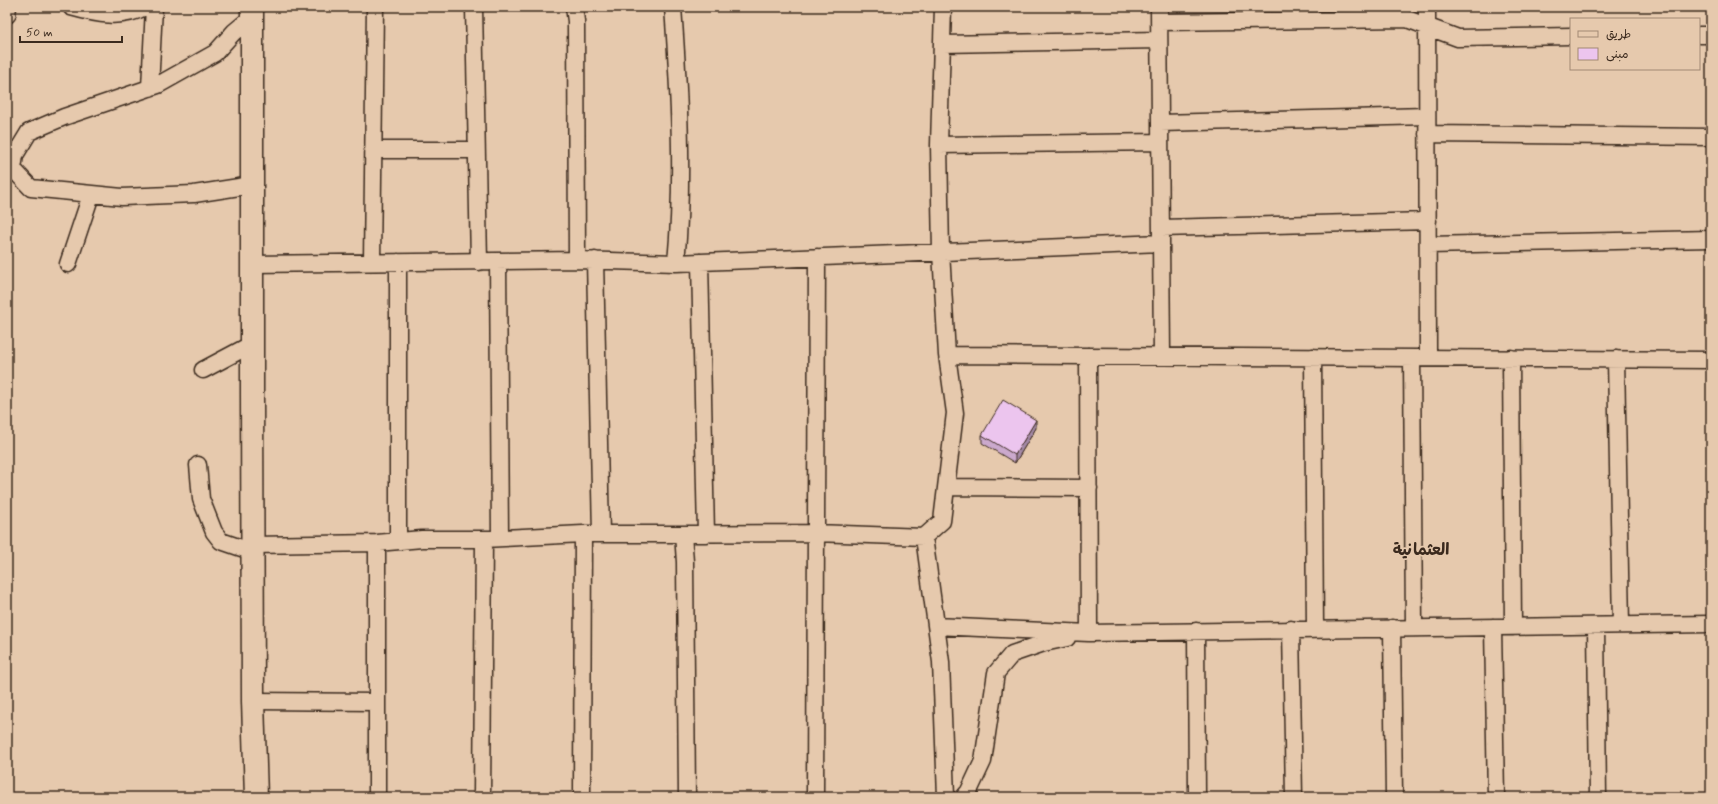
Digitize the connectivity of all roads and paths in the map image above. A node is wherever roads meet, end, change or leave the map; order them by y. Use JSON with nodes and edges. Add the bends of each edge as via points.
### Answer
{"nodes":[{"id":1,"x":8,"y":7,"type":"edge"},
{"id":2,"x":70,"y":7,"type":"edge"},
{"id":3,"x":145,"y":7,"type":"edge"},
{"id":4,"x":154,"y":7,"type":"edge"},
{"id":5,"x":375,"y":7,"type":"edge"},
{"id":6,"x":474,"y":7,"type":"edge"},
{"id":7,"x":574,"y":7,"type":"edge"},
{"id":8,"x":673,"y":7,"type":"edge"},
{"id":9,"x":944,"y":7,"type":"edge"},
{"id":10,"x":1427,"y":7,"type":"edge"},
{"id":11,"x":252,"y":12,"type":"edge"},
{"id":12,"x":1159,"y":14,"type":"edge"},
{"id":13,"x":7,"y":15,"type":"edge"},
{"id":14,"x":1427,"y":27,"type":"junction"},
{"id":15,"x":1700,"y":35,"type":"edge"},
{"id":16,"x":1711,"y":35,"type":"edge"},
{"id":17,"x":1570,"y":36,"type":"edge"},
{"id":18,"x":1159,"y":40,"type":"junction"},
{"id":19,"x":944,"y":44,"type":"junction"},
{"id":20,"x":150,"y":88,"type":"junction"},
{"id":21,"x":1427,"y":116,"type":"junction"},
{"id":22,"x":1160,"y":123,"type":"junction"},
{"id":23,"x":1427,"y":134,"type":"junction"},
{"id":24,"x":1711,"y":137,"type":"edge"},
{"id":25,"x":1160,"y":142,"type":"junction"},
{"id":26,"x":939,"y":145,"type":"junction"},
{"id":27,"x":373,"y":150,"type":"junction"},
{"id":28,"x":476,"y":150,"type":"junction"},
{"id":29,"x":252,"y":185,"type":"junction"},
{"id":30,"x":91,"y":195,"type":"junction"},
{"id":31,"x":1428,"y":221,"type":"junction"},
{"id":32,"x":1161,"y":235,"type":"junction"},
{"id":33,"x":1711,"y":239,"type":"edge"},
{"id":34,"x":1428,"y":245,"type":"junction"},
{"id":35,"x":941,"y":252,"type":"junction"},
{"id":36,"x":817,"y":257,"type":"junction"},
{"id":37,"x":576,"y":260,"type":"junction"},
{"id":38,"x":595,"y":260,"type":"junction"},
{"id":39,"x":372,"y":262,"type":"junction"},
{"id":40,"x":398,"y":262,"type":"junction"},
{"id":41,"x":479,"y":262,"type":"junction"},
{"id":42,"x":498,"y":262,"type":"junction"},
{"id":43,"x":700,"y":262,"type":"junction"},
{"id":44,"x":676,"y":263,"type":"junction"},
{"id":45,"x":68,"y":264,"type":"dead end"},
{"id":46,"x":253,"y":264,"type":"junction"},
{"id":47,"x":252,"y":344,"type":"junction"},
{"id":48,"x":948,"y":355,"type":"junction"},
{"id":49,"x":1162,"y":355,"type":"junction"},
{"id":50,"x":1088,"y":356,"type":"junction"},
{"id":51,"x":1313,"y":356,"type":"junction"},
{"id":52,"x":1420,"y":358,"type":"junction"},
{"id":53,"x":1511,"y":358,"type":"junction"},
{"id":54,"x":1616,"y":359,"type":"junction"},
{"id":55,"x":1711,"y":360,"type":"edge"},
{"id":56,"x":202,"y":370,"type":"dead end"},
{"id":57,"x":198,"y":465,"type":"dead end"},
{"id":58,"x":947,"y":487,"type":"junction"},
{"id":59,"x":1089,"y":488,"type":"junction"},
{"id":60,"x":816,"y":533,"type":"junction"},
{"id":61,"x":583,"y":534,"type":"junction"},
{"id":62,"x":601,"y":534,"type":"junction"},
{"id":63,"x":683,"y":534,"type":"junction"},
{"id":64,"x":706,"y":534,"type":"junction"},
{"id":65,"x":924,"y":537,"type":"junction"},
{"id":66,"x":500,"y":538,"type":"junction"},
{"id":67,"x":484,"y":539,"type":"junction"},
{"id":68,"x":398,"y":541,"type":"junction"},
{"id":69,"x":377,"y":543,"type":"junction"},
{"id":70,"x":253,"y":548,"type":"junction"},
{"id":71,"x":1711,"y":624,"type":"edge"},
{"id":72,"x":1621,"y":625,"type":"junction"},
{"id":73,"x":936,"y":626,"type":"junction"},
{"id":74,"x":1596,"y":626,"type":"junction"},
{"id":75,"x":1493,"y":627,"type":"junction"},
{"id":76,"x":1513,"y":627,"type":"junction"},
{"id":77,"x":1392,"y":628,"type":"junction"},
{"id":78,"x":1414,"y":628,"type":"junction"},
{"id":79,"x":1291,"y":629,"type":"junction"},
{"id":80,"x":1315,"y":629,"type":"junction"},
{"id":81,"x":1196,"y":630,"type":"junction"},
{"id":82,"x":1089,"y":634,"type":"junction"},
{"id":83,"x":253,"y":701,"type":"junction"},
{"id":84,"x":377,"y":702,"type":"junction"},
{"id":85,"x":256,"y":797,"type":"edge"},
{"id":86,"x":377,"y":797,"type":"edge"},
{"id":87,"x":482,"y":797,"type":"edge"},
{"id":88,"x":582,"y":797,"type":"edge"},
{"id":89,"x":687,"y":797,"type":"edge"},
{"id":90,"x":815,"y":797,"type":"edge"},
{"id":91,"x":946,"y":797,"type":"edge"},
{"id":92,"x":964,"y":797,"type":"edge"},
{"id":93,"x":1197,"y":797,"type":"edge"},
{"id":94,"x":1294,"y":797,"type":"edge"},
{"id":95,"x":1394,"y":797,"type":"edge"},
{"id":96,"x":1496,"y":797,"type":"edge"},
{"id":97,"x":1598,"y":797,"type":"edge"}],
"edges":[{"from":1,"to":13,"type":"street"},
{"from":2,"to":3,"type":"street","via":[[117,16]]},
{"from":4,"to":20,"type":"street"},
{"from":5,"to":27,"type":"street"},
{"from":6,"to":28,"type":"street"},
{"from":7,"to":37,"type":"street"},
{"from":8,"to":44,"type":"street","via":[[680,214]]},
{"from":9,"to":19,"type":"street"},
{"from":10,"to":14,"type":"street"},
{"from":11,"to":20,"type":"street","via":[[215,53]]},
{"from":11,"to":29,"type":"street"},
{"from":12,"to":14,"type":"street","via":[[1408,19]]},
{"from":12,"to":18,"type":"street"},
{"from":14,"to":17,"type":"street","via":[[1458,38]]},
{"from":14,"to":21,"type":"street"},
{"from":15,"to":16,"type":"street"},
{"from":18,"to":19,"type":"street"},
{"from":18,"to":22,"type":"street"},
{"from":19,"to":26,"type":"street"},
{"from":20,"to":30,"type":"street","via":[[64,117],[29,132],[15,155],[14,169],[31,188]]},
{"from":21,"to":22,"type":"street"},
{"from":21,"to":23,"type":"street"},
{"from":22,"to":25,"type":"street"},
{"from":23,"to":24,"type":"street"},
{"from":23,"to":31,"type":"street"},
{"from":25,"to":26,"type":"street"},
{"from":25,"to":32,"type":"street"},
{"from":26,"to":35,"type":"street"},
{"from":27,"to":28,"type":"street"},
{"from":27,"to":39,"type":"street"},
{"from":28,"to":41,"type":"street"},
{"from":29,"to":30,"type":"street","via":[[187,194],[122,197]]},
{"from":29,"to":46,"type":"street"},
{"from":30,"to":45,"type":"street"},
{"from":31,"to":32,"type":"street"},
{"from":31,"to":34,"type":"street"},
{"from":32,"to":35,"type":"street"},
{"from":32,"to":49,"type":"street"},
{"from":33,"to":34,"type":"street"},
{"from":34,"to":52,"type":"street"},
{"from":35,"to":36,"type":"street"},
{"from":35,"to":48,"type":"street"},
{"from":36,"to":43,"type":"street"},
{"from":36,"to":60,"type":"street"},
{"from":37,"to":38,"type":"street"},
{"from":37,"to":42,"type":"street"},
{"from":38,"to":44,"type":"street"},
{"from":38,"to":62,"type":"street"},
{"from":39,"to":40,"type":"street"},
{"from":39,"to":46,"type":"street"},
{"from":40,"to":41,"type":"street"},
{"from":40,"to":68,"type":"street"},
{"from":41,"to":42,"type":"street"},
{"from":42,"to":66,"type":"street"},
{"from":43,"to":44,"type":"street"},
{"from":43,"to":64,"type":"street"},
{"from":46,"to":47,"type":"street"},
{"from":47,"to":56,"type":"street"},
{"from":47,"to":70,"type":"street"},
{"from":48,"to":50,"type":"street"},
{"from":48,"to":58,"type":"street","via":[[955,413]]},
{"from":49,"to":50,"type":"street"},
{"from":49,"to":51,"type":"street"},
{"from":50,"to":59,"type":"street"},
{"from":51,"to":52,"type":"street"},
{"from":51,"to":80,"type":"street"},
{"from":52,"to":53,"type":"street"},
{"from":52,"to":78,"type":"street"},
{"from":53,"to":54,"type":"street"},
{"from":53,"to":76,"type":"street"},
{"from":54,"to":55,"type":"street"},
{"from":54,"to":72,"type":"street"},
{"from":57,"to":70,"type":"street","via":[[201,499],[214,532],[221,541]]},
{"from":58,"to":59,"type":"street"},
{"from":58,"to":65,"type":"street","via":[[942,521]]},
{"from":59,"to":82,"type":"street"},
{"from":60,"to":64,"type":"street"},
{"from":60,"to":65,"type":"street"},
{"from":60,"to":90,"type":"street"},
{"from":61,"to":62,"type":"street"},
{"from":61,"to":66,"type":"street"},
{"from":61,"to":88,"type":"street"},
{"from":62,"to":63,"type":"street"},
{"from":63,"to":64,"type":"street"},
{"from":63,"to":89,"type":"street"},
{"from":65,"to":73,"type":"street"},
{"from":66,"to":67,"type":"street"},
{"from":67,"to":68,"type":"street"},
{"from":67,"to":87,"type":"street"},
{"from":68,"to":69,"type":"street"},
{"from":69,"to":70,"type":"street"},
{"from":69,"to":84,"type":"street"},
{"from":70,"to":83,"type":"street"},
{"from":71,"to":72,"type":"street"},
{"from":72,"to":74,"type":"street"},
{"from":73,"to":82,"type":"street"},
{"from":73,"to":91,"type":"street","via":[[941,662]]},
{"from":74,"to":76,"type":"street"},
{"from":74,"to":97,"type":"street"},
{"from":75,"to":76,"type":"street"},
{"from":75,"to":78,"type":"street"},
{"from":75,"to":96,"type":"street"},
{"from":77,"to":78,"type":"street"},
{"from":77,"to":80,"type":"street"},
{"from":77,"to":95,"type":"street"},
{"from":79,"to":80,"type":"street"},
{"from":79,"to":81,"type":"street"},
{"from":79,"to":94,"type":"street"},
{"from":81,"to":82,"type":"street"},
{"from":81,"to":93,"type":"street"},
{"from":82,"to":92,"type":"street","via":[[1044,643],[1012,654],[996,673],[983,761]]},
{"from":83,"to":84,"type":"street"},
{"from":83,"to":85,"type":"street"},
{"from":84,"to":86,"type":"street"}]}
